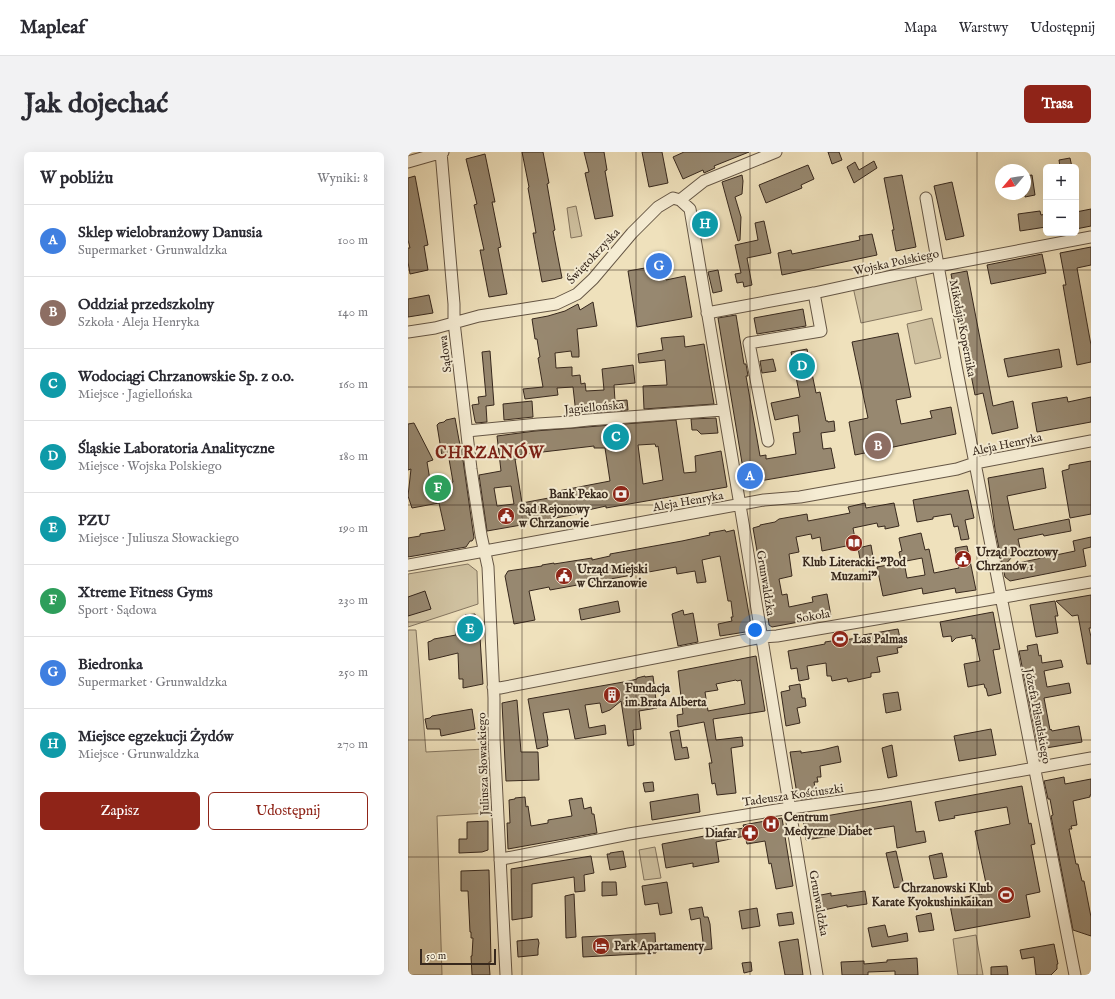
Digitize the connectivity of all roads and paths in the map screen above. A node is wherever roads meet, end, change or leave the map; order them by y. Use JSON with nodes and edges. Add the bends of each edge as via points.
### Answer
{"nodes":[{"id":1,"x":442,"y":152,"type":"edge"},
{"id":2,"x":776,"y":152,"type":"edge"},
{"id":3,"x":408,"y":162,"type":"edge"},
{"id":4,"x":926,"y":198,"type":"dead end"},
{"id":5,"x":680,"y":200,"type":"junction"},
{"id":6,"x":1091,"y":237,"type":"edge"},
{"id":7,"x":938,"y":266,"type":"junction"},
{"id":8,"x":814,"y":293,"type":"junction"},
{"id":9,"x":707,"y":313,"type":"junction"},
{"id":10,"x":454,"y":322,"type":"junction"},
{"id":11,"x":408,"y":332,"type":"edge"},
{"id":12,"x":723,"y":410,"type":"junction"},
{"id":13,"x":467,"y":431,"type":"junction"},
{"id":14,"x":768,"y":441,"type":"dead end"},
{"id":15,"x":1091,"y":441,"type":"edge"},
{"id":16,"x":975,"y":463,"type":"junction"},
{"id":17,"x":740,"y":505,"type":"junction"},
{"id":18,"x":484,"y":552,"type":"junction"},
{"id":19,"x":408,"y":565,"type":"edge"},
{"id":20,"x":1091,"y":582,"type":"edge"},
{"id":21,"x":1002,"y":598,"type":"junction"},
{"id":22,"x":762,"y":637,"type":"junction"},
{"id":23,"x":493,"y":687,"type":"junction"},
{"id":24,"x":1091,"y":758,"type":"edge"},
{"id":25,"x":1035,"y":768,"type":"junction"},
{"id":26,"x":790,"y":809,"type":"junction"},
{"id":27,"x":500,"y":860,"type":"junction"},
{"id":28,"x":506,"y":975,"type":"edge"},
{"id":29,"x":817,"y":975,"type":"edge"},
{"id":30,"x":1075,"y":975,"type":"edge"}],
"edges":[{"from":1,"to":3,"type":"street"},
{"from":1,"to":10,"type":"street","name":"Sądowa"},
{"from":2,"to":5,"type":"street","name":"Świętokrzyska","via":[[704,181]]},
{"from":4,"to":7,"type":"street","name":"Mikołaja Kopernika"},
{"from":5,"to":9,"type":"street","name":"Grunwaldzka","via":[[690,209]]},
{"from":5,"to":10,"type":"street","name":"Świętokrzyska","via":[[673,198],[658,207],[593,279],[576,294],[556,304]]},
{"from":6,"to":7,"type":"street","name":"Wojska Polskiego"},
{"from":7,"to":8,"type":"street","name":"Wojska Polskiego"},
{"from":7,"to":16,"type":"street","name":"Mikołaja Kopernika"},
{"from":8,"to":9,"type":"street","name":"Wojska Polskiego"},
{"from":8,"to":14,"type":"street","via":[[821,331],[749,343]]},
{"from":9,"to":12,"type":"street","name":"Grunwaldzka"},
{"from":10,"to":11,"type":"street","name":"Świętokrzyska"},
{"from":10,"to":13,"type":"street","name":"Sądowa"},
{"from":12,"to":13,"type":"street","name":"Jagiellońska"},
{"from":12,"to":17,"type":"street","name":"Grunwaldzka"},
{"from":13,"to":18,"type":"street","name":"Sądowa"},
{"from":15,"to":16,"type":"street","name":"Aleja Henryka"},
{"from":16,"to":17,"type":"street","name":"Aleja Henryka","via":[[926,475]]},
{"from":16,"to":21,"type":"street","name":"Józefa Piłsudskiego"},
{"from":17,"to":18,"type":"street","name":"Aleja Henryka"},
{"from":17,"to":22,"type":"street","name":"Grunwaldzka"},
{"from":18,"to":19,"type":"street","name":"Aleja Henryka"},
{"from":18,"to":23,"type":"street","name":"Juliusza Słowackiego","via":[[488,568]]},
{"from":20,"to":21,"type":"street","name":"Sokoła"},
{"from":21,"to":22,"type":"street","name":"Sokoła"},
{"from":21,"to":25,"type":"street","name":"Józefa Piłsudskiego"},
{"from":22,"to":23,"type":"street","name":"Sokoła","via":[[500,688]]},
{"from":22,"to":26,"type":"street","name":"Grunwaldzka"},
{"from":23,"to":27,"type":"street","name":"Juliusza Słowackiego"},
{"from":24,"to":25,"type":"street","name":"Tadeusza Kościuszki"},
{"from":25,"to":26,"type":"street","name":"Tadeusza Kościuszki"},
{"from":25,"to":30,"type":"street","name":"Józefa Piłsudskiego"},
{"from":26,"to":27,"type":"street","name":"Tadeusza Kościuszki","via":[[629,834]]},
{"from":26,"to":29,"type":"street","name":"Grunwaldzka"},
{"from":27,"to":28,"type":"street","name":"Juliusza Słowackiego"}]}
